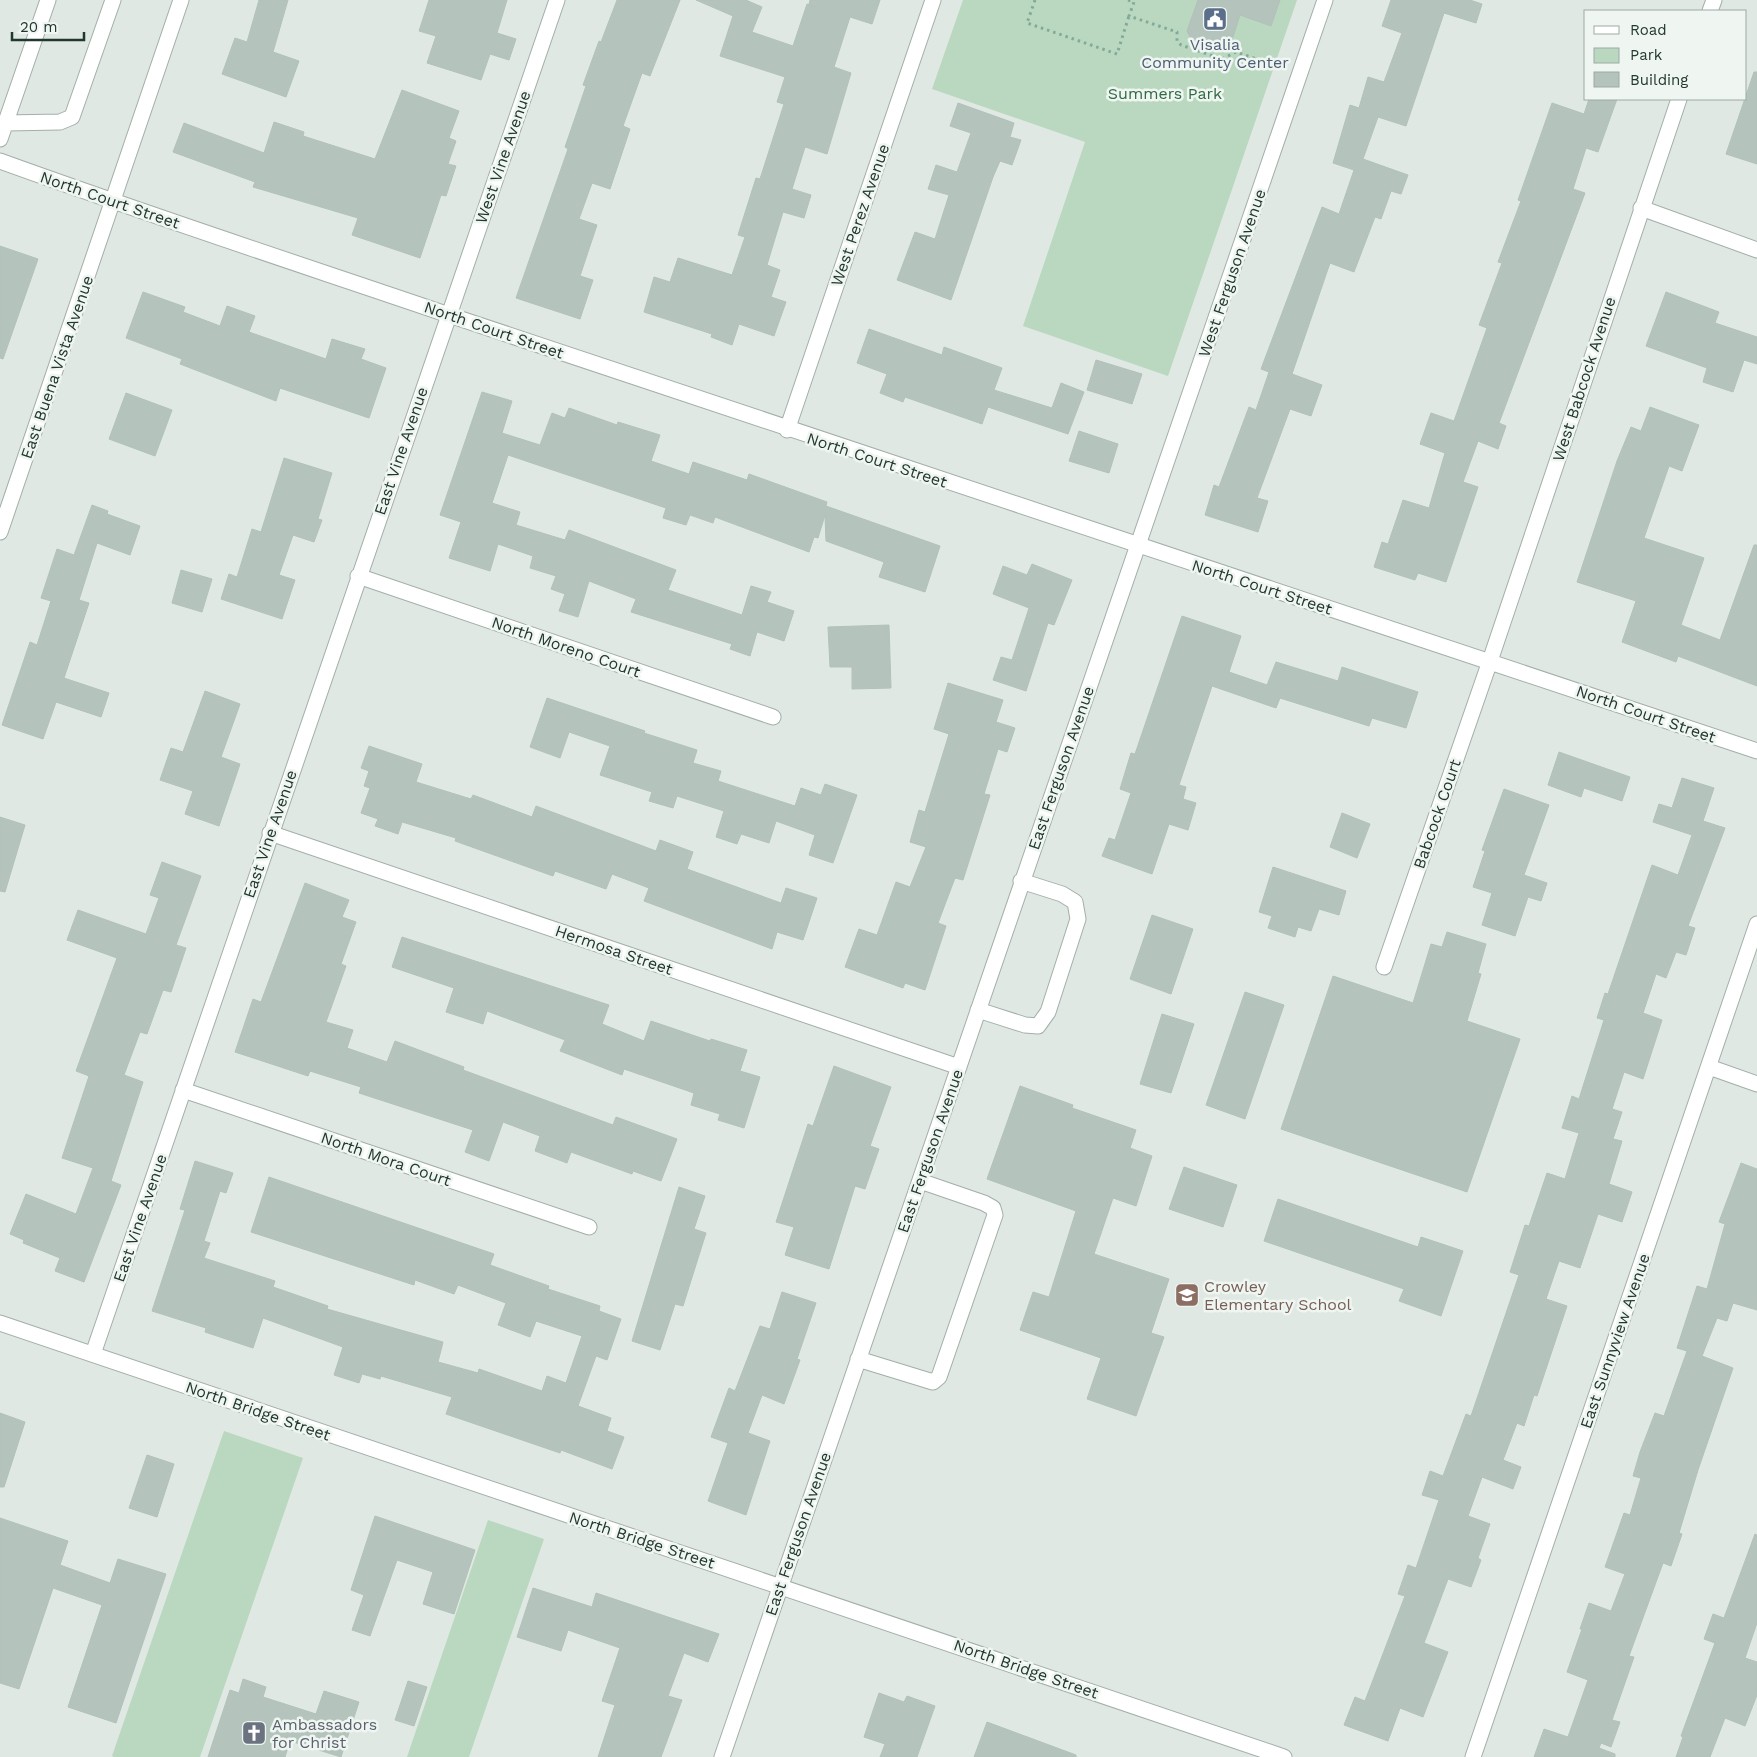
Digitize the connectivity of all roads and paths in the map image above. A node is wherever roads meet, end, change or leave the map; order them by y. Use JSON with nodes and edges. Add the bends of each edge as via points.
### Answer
{"nodes":[{"id":1,"x":48,"y":0,"type":"edge"},
{"id":2,"x":113,"y":0,"type":"edge"},
{"id":3,"x":181,"y":0,"type":"edge"},
{"id":4,"x":557,"y":0,"type":"edge"},
{"id":5,"x":932,"y":0,"type":"edge"},
{"id":6,"x":1034,"y":0,"type":"edge"},
{"id":7,"x":1128,"y":0,"type":"edge"},
{"id":8,"x":1325,"y":0,"type":"edge"},
{"id":9,"x":1130,"y":16,"type":"junction"},
{"id":10,"x":1300,"y":74,"type":"junction"},
{"id":11,"x":1679,"y":100,"type":"edge"},
{"id":12,"x":5,"y":123,"type":"junction"},
{"id":13,"x":0,"y":139,"type":"edge"},
{"id":14,"x":0,"y":161,"type":"edge"},
{"id":15,"x":114,"y":202,"type":"junction"},
{"id":16,"x":1641,"y":208,"type":"junction"},
{"id":17,"x":1757,"y":250,"type":"edge"},
{"id":18,"x":448,"y":315,"type":"junction"},
{"id":19,"x":787,"y":430,"type":"junction"},
{"id":20,"x":0,"y":532,"type":"edge"},
{"id":21,"x":1138,"y":546,"type":"junction"},
{"id":22,"x":358,"y":576,"type":"junction"},
{"id":23,"x":1490,"y":661,"type":"junction"},
{"id":24,"x":773,"y":717,"type":"dead end"},
{"id":25,"x":1757,"y":751,"type":"edge"},
{"id":26,"x":270,"y":833,"type":"junction"},
{"id":27,"x":1021,"y":881,"type":"junction"},
{"id":28,"x":1757,"y":924,"type":"edge"},
{"id":29,"x":1384,"y":968,"type":"dead end"},
{"id":30,"x":978,"y":1010,"type":"junction"},
{"id":31,"x":959,"y":1067,"type":"junction"},
{"id":32,"x":1709,"y":1067,"type":"junction"},
{"id":33,"x":1757,"y":1084,"type":"edge"},
{"id":34,"x":183,"y":1090,"type":"junction"},
{"id":35,"x":920,"y":1181,"type":"junction"},
{"id":36,"x":589,"y":1228,"type":"dead end"},
{"id":37,"x":0,"y":1323,"type":"edge"},
{"id":38,"x":93,"y":1354,"type":"junction"},
{"id":39,"x":858,"y":1359,"type":"junction"},
{"id":40,"x":780,"y":1585,"type":"junction"},
{"id":41,"x":722,"y":1757,"type":"edge"},
{"id":42,"x":1284,"y":1757,"type":"edge"},
{"id":43,"x":1473,"y":1757,"type":"edge"}],
"edges":[{"from":1,"to":12,"type":"street"},
{"from":2,"to":12,"type":"street","via":[[72,117],[60,122]]},
{"from":3,"to":15,"type":"street","name":"East Buena Vista Avenue"},
{"from":4,"to":18,"type":"street","name":"West Vine Avenue"},
{"from":5,"to":19,"type":"street","name":"West Perez Avenue"},
{"from":6,"to":9,"type":"path","via":[[1027,23],[1117,54]]},
{"from":7,"to":9,"type":"path","via":[[1134,2]]},
{"from":8,"to":10,"type":"street","name":"West Ferguson Avenue"},
{"from":9,"to":10,"type":"path","via":[[1177,32],[1177,41],[1181,45],[1222,58],[1236,52]]},
{"from":10,"to":21,"type":"street","name":"West Ferguson Avenue"},
{"from":11,"to":16,"type":"street","name":"West Babcock Avenue"},
{"from":12,"to":13,"type":"street"},
{"from":14,"to":15,"type":"street","name":"North Court Street"},
{"from":15,"to":18,"type":"street","name":"North Court Street"},
{"from":15,"to":20,"type":"street","name":"East Buena Vista Avenue"},
{"from":16,"to":17,"type":"street"},
{"from":16,"to":23,"type":"street","name":"West Babcock Avenue"},
{"from":18,"to":19,"type":"street","name":"North Court Street"},
{"from":18,"to":22,"type":"street","name":"East Vine Avenue"},
{"from":19,"to":21,"type":"street","name":"North Court Street"},
{"from":21,"to":23,"type":"street","name":"North Court Street"},
{"from":21,"to":27,"type":"street","name":"East Ferguson Avenue"},
{"from":22,"to":24,"type":"street","name":"North Moreno Court"},
{"from":22,"to":26,"type":"street","name":"East Vine Avenue"},
{"from":23,"to":25,"type":"street","name":"North Court Street"},
{"from":23,"to":29,"type":"street","name":"Babcock Court"},
{"from":26,"to":31,"type":"street","name":"Hermosa Street"},
{"from":26,"to":34,"type":"street","name":"East Vine Avenue"},
{"from":27,"to":30,"type":"street","name":"East Ferguson Avenue"},
{"from":27,"to":30,"type":"street","via":[[1062,894],[1075,902],[1078,919],[1048,1012],[1038,1026]]},
{"from":28,"to":32,"type":"street","name":"East Sunnyview Avenue"},
{"from":30,"to":31,"type":"street","name":"East Ferguson Avenue"},
{"from":31,"to":35,"type":"street","name":"East Ferguson Avenue"},
{"from":32,"to":33,"type":"street"},
{"from":32,"to":43,"type":"street","name":"East Sunnyview Avenue"},
{"from":34,"to":36,"type":"street","name":"North Mora Court"},
{"from":34,"to":38,"type":"street","name":"East Vine Avenue"},
{"from":35,"to":39,"type":"street","name":"East Ferguson Avenue"},
{"from":35,"to":39,"type":"street","via":[[984,1203],[993,1208],[995,1215],[939,1377],[933,1382],[924,1380]]},
{"from":37,"to":38,"type":"street","name":"North Bridge Street"},
{"from":38,"to":40,"type":"street","name":"North Bridge Street"},
{"from":39,"to":40,"type":"street","name":"East Ferguson Avenue"},
{"from":40,"to":41,"type":"street","name":"East Ferguson Avenue"},
{"from":40,"to":42,"type":"street","name":"North Bridge Street"}]}
